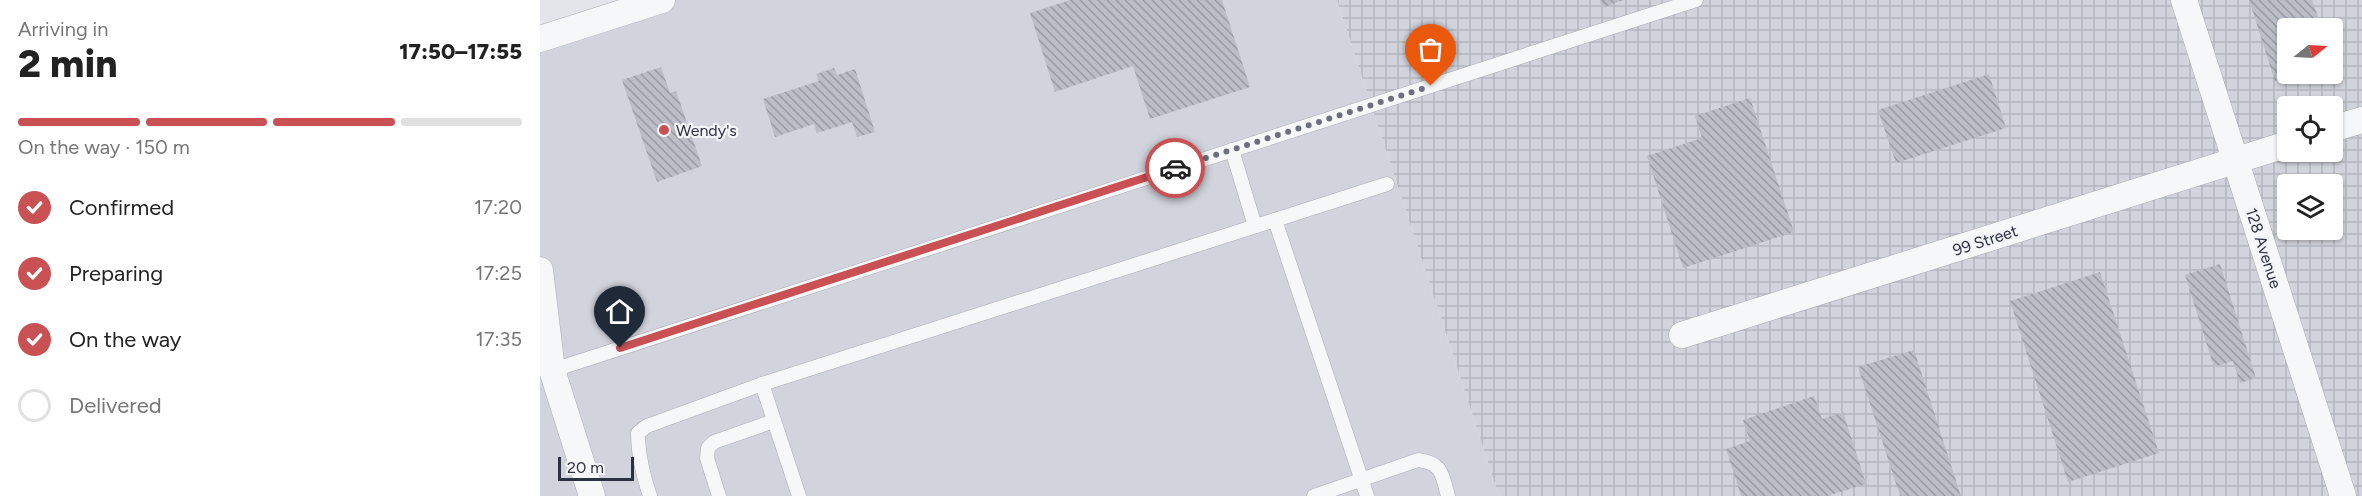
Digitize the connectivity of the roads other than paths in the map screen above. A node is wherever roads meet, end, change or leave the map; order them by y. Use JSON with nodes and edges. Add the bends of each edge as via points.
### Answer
{"nodes":[{"id":1,"x":662,"y":0,"type":"edge"},
{"id":2,"x":1696,"y":0,"type":"edge"},
{"id":3,"x":2184,"y":0,"type":"edge"},
{"id":4,"x":540,"y":39,"type":"edge"},
{"id":5,"x":2362,"y":120,"type":"edge"},
{"id":6,"x":2343,"y":126,"type":"edge"},
{"id":7,"x":2277,"y":147,"type":"edge"},
{"id":8,"x":1232,"y":150,"type":"junction"},
{"id":9,"x":2236,"y":160,"type":"junction"},
{"id":10,"x":1387,"y":184,"type":"dead end"},
{"id":11,"x":1275,"y":220,"type":"junction"},
{"id":12,"x":1256,"y":226,"type":"junction"},
{"id":13,"x":540,"y":270,"type":"edge"},
{"id":14,"x":1682,"y":335,"type":"dead end"},
{"id":15,"x":544,"y":365,"type":"edge"},
{"id":16,"x":762,"y":384,"type":"junction"},
{"id":17,"x":774,"y":421,"type":"junction"},
{"id":18,"x":1362,"y":480,"type":"junction"},
{"id":19,"x":592,"y":496,"type":"edge"},
{"id":20,"x":650,"y":496,"type":"edge"},
{"id":21,"x":719,"y":496,"type":"edge"},
{"id":22,"x":799,"y":496,"type":"edge"},
{"id":23,"x":1314,"y":496,"type":"edge"},
{"id":24,"x":1367,"y":496,"type":"edge"},
{"id":25,"x":1448,"y":496,"type":"edge"},
{"id":26,"x":2343,"y":496,"type":"edge"}],
"edges":[{"from":1,"to":4,"type":"street"},
{"from":2,"to":8,"type":"lane"},
{"from":3,"to":9,"type":"street","name":"128 Avenue"},
{"from":5,"to":6,"type":"street"},
{"from":7,"to":9,"type":"street","name":"99 Street"},
{"from":8,"to":12,"type":"lane"},
{"from":8,"to":15,"type":"lane"},
{"from":9,"to":14,"type":"street","name":"99 Street"},
{"from":9,"to":26,"type":"street","name":"128 Avenue"},
{"from":10,"to":11,"type":"lane"},
{"from":11,"to":12,"type":"lane"},
{"from":11,"to":18,"type":"lane"},
{"from":12,"to":16,"type":"lane"},
{"from":13,"to":15,"type":"street"},
{"from":15,"to":19,"type":"street"},
{"from":16,"to":17,"type":"lane"},
{"from":16,"to":20,"type":"lane","via":[[647,426],[638,434]]},
{"from":17,"to":21,"type":"lane","via":[[714,441],[708,448],[706,458]]},
{"from":17,"to":22,"type":"lane"},
{"from":18,"to":23,"type":"lane"},
{"from":18,"to":24,"type":"lane"},
{"from":18,"to":25,"type":"lane","via":[[1418,460],[1432,462],[1441,471]]}]}
